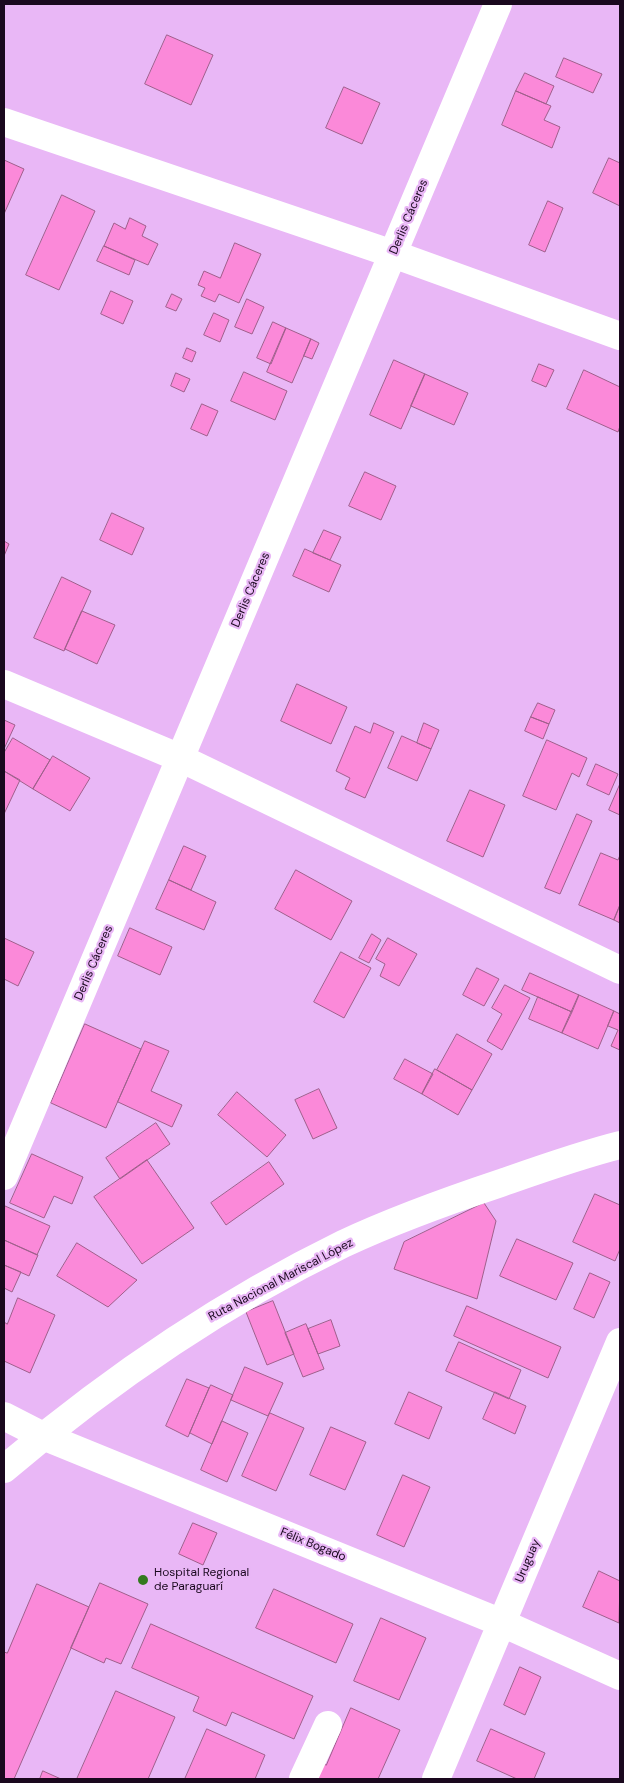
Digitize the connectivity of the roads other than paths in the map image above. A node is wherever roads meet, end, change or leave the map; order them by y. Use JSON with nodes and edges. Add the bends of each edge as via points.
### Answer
{"nodes":[{"id":1,"x":498,"y":4,"type":"edge"},
{"id":2,"x":4,"y":122,"type":"edge"},
{"id":3,"x":393,"y":254,"type":"junction"},
{"id":4,"x":620,"y":336,"type":"edge"},
{"id":5,"x":4,"y":684,"type":"edge"},
{"id":6,"x":180,"y":758,"type":"junction"},
{"id":7,"x":620,"y":970,"type":"edge"},
{"id":8,"x":620,"y":1145,"type":"edge"},
{"id":9,"x":4,"y":1176,"type":"edge"},
{"id":10,"x":620,"y":1342,"type":"edge"},
{"id":11,"x":4,"y":1416,"type":"edge"},
{"id":12,"x":42,"y":1436,"type":"junction"},
{"id":13,"x":4,"y":1468,"type":"edge"},
{"id":14,"x":502,"y":1623,"type":"junction"},
{"id":15,"x":620,"y":1676,"type":"edge"},
{"id":16,"x":328,"y":1725,"type":"dead end"},
{"id":17,"x":303,"y":1779,"type":"edge"},
{"id":18,"x":436,"y":1779,"type":"edge"}],
"edges":[{"from":1,"to":3,"type":"main road","name":"Derlis Cáceres"},
{"from":2,"to":3,"type":"main road"},
{"from":3,"to":4,"type":"main road"},
{"from":3,"to":6,"type":"main road","name":"Derlis Cáceres"},
{"from":5,"to":6,"type":"main road"},
{"from":6,"to":7,"type":"main road"},
{"from":6,"to":9,"type":"main road","name":"Derlis Cáceres"},
{"from":8,"to":12,"type":"main road","name":"Ruta Nacional Mariscal López","via":[[468,1194],[344,1244],[225,1307],[121,1376]]},
{"from":10,"to":14,"type":"main road","name":"Uruguay"},
{"from":11,"to":12,"type":"main road","name":"Félix Bogado"},
{"from":12,"to":13,"type":"main road","name":"Ruta Nacional Mariscal López"},
{"from":12,"to":14,"type":"main road","name":"Félix Bogado"},
{"from":14,"to":15,"type":"main road","name":"Félix Bogado"},
{"from":14,"to":18,"type":"main road","name":"Uruguay"},
{"from":16,"to":17,"type":"main road"}]}
